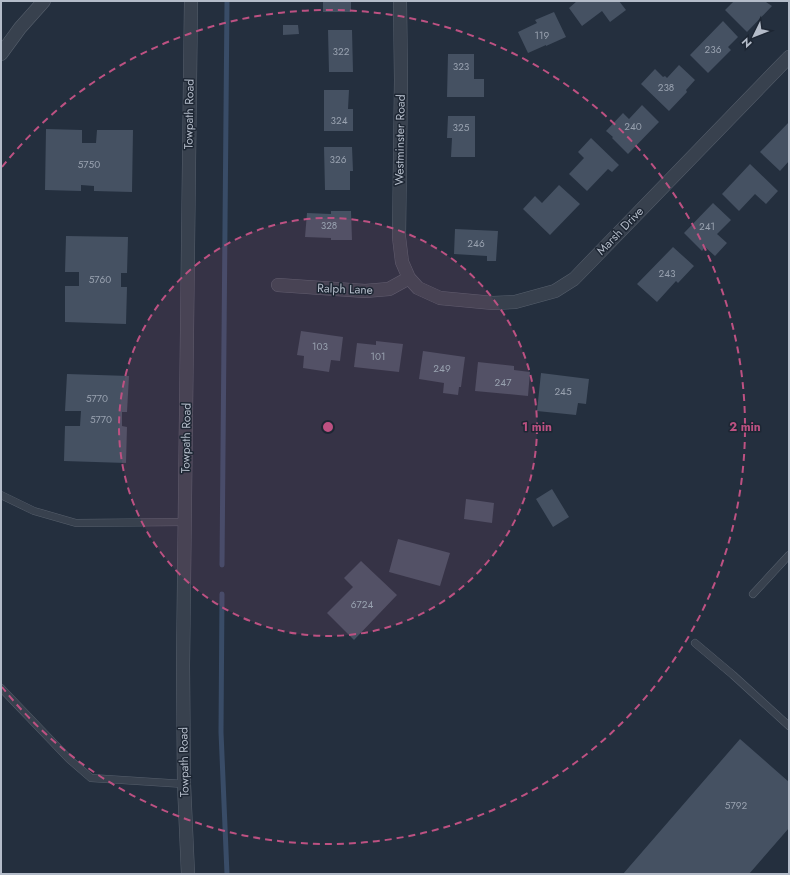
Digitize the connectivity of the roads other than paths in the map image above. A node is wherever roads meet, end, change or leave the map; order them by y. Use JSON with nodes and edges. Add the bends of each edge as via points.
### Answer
{"nodes":[{"id":1,"x":44,"y":1,"type":"edge"},
{"id":2,"x":191,"y":1,"type":"edge"},
{"id":3,"x":400,"y":1,"type":"edge"},
{"id":4,"x":1,"y":54,"type":"edge"},
{"id":5,"x":789,"y":57,"type":"edge"},
{"id":6,"x":409,"y":278,"type":"junction"},
{"id":7,"x":278,"y":285,"type":"dead end"},
{"id":8,"x":1,"y":495,"type":"edge"},
{"id":9,"x":185,"y":522,"type":"junction"},
{"id":10,"x":789,"y":555,"type":"edge"},
{"id":11,"x":753,"y":594,"type":"dead end"},
{"id":12,"x":695,"y":643,"type":"dead end"},
{"id":13,"x":1,"y":688,"type":"edge"},
{"id":14,"x":789,"y":726,"type":"edge"},
{"id":15,"x":184,"y":784,"type":"junction"},
{"id":16,"x":188,"y":874,"type":"edge"}],
"edges":[{"from":1,"to":4,"type":"street"},
{"from":2,"to":9,"type":"street","name":"Towpath Road"},
{"from":3,"to":6,"type":"street","name":"Westminster Road","via":[[399,237],[402,262]]},
{"from":5,"to":6,"type":"street","name":"Marsh Drive","via":[[574,279],[555,291],[515,302],[493,303],[440,298],[418,288]]},
{"from":6,"to":7,"type":"street","name":"Ralph Lane","via":[[389,289],[365,291]]},
{"from":8,"to":9,"type":"lane","via":[[34,511],[76,523]]},
{"from":9,"to":15,"type":"street","name":"Towpath Road"},
{"from":10,"to":11,"type":"lane"},
{"from":12,"to":14,"type":"lane"},
{"from":13,"to":15,"type":"lane","via":[[69,759],[91,778]]},
{"from":15,"to":16,"type":"street","name":"Towpath Road"}]}
